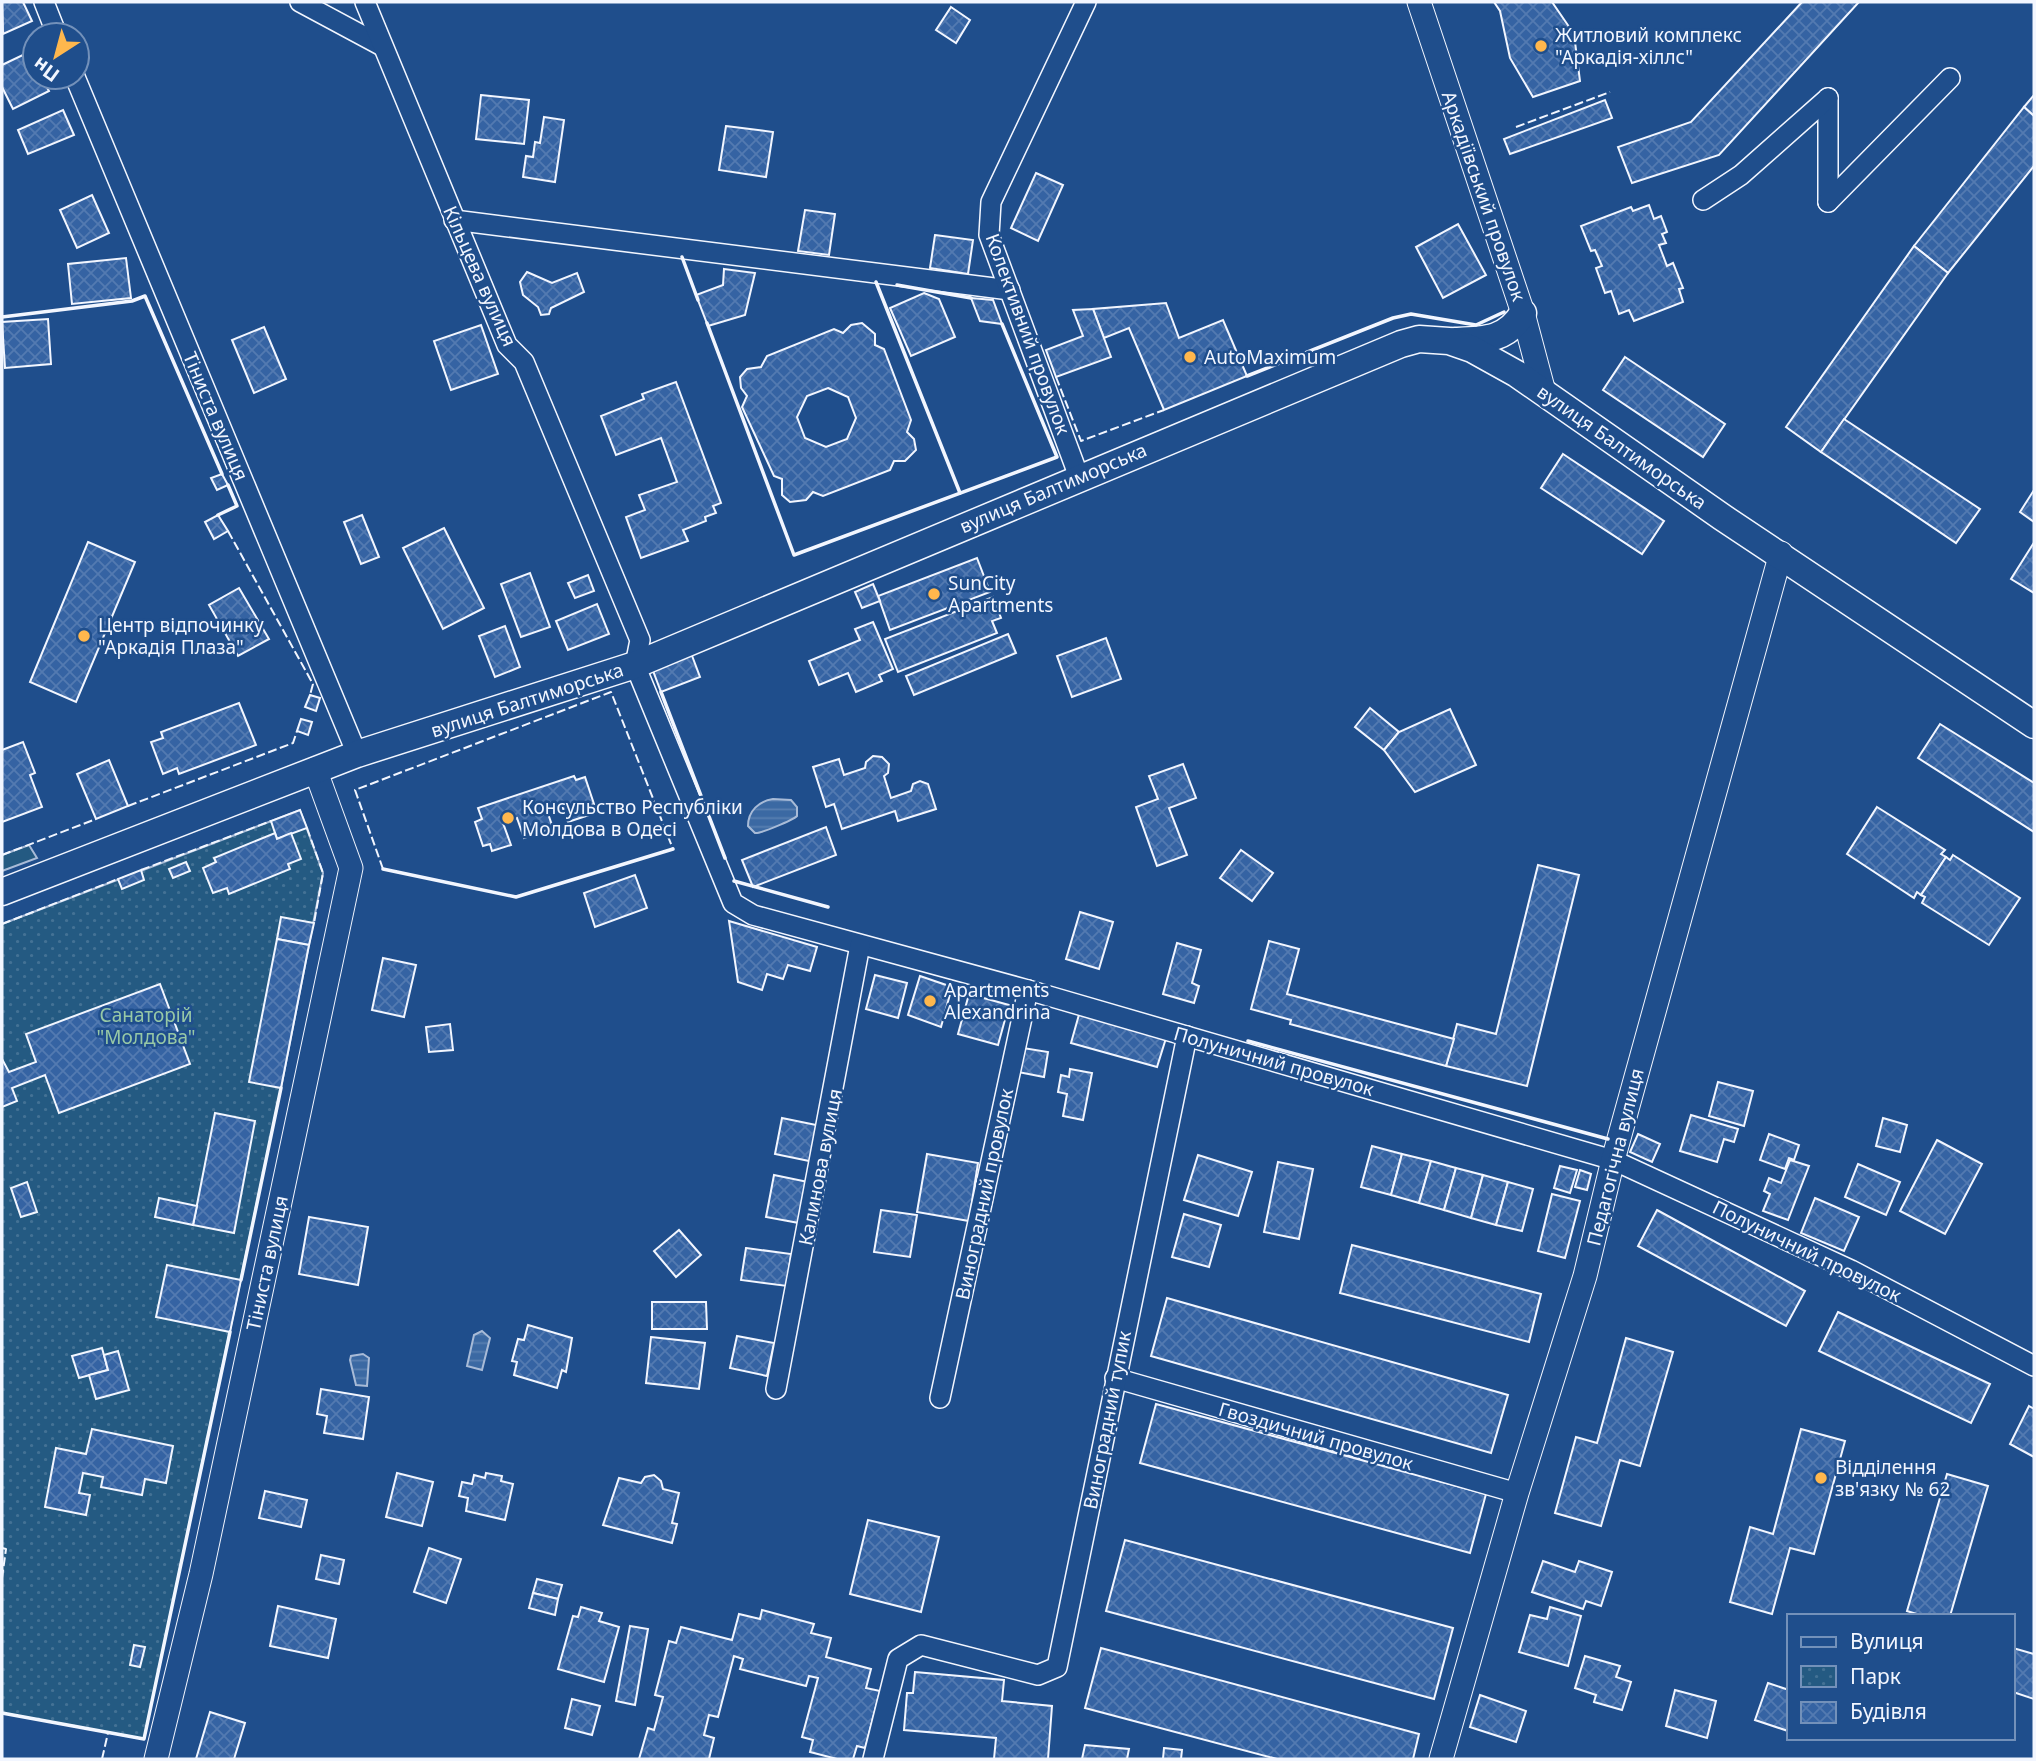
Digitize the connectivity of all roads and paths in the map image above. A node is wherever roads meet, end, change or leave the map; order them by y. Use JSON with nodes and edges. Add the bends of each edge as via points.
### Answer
{"nodes":[{"id":1,"x":44,"y":2,"type":"edge"},
{"id":2,"x":300,"y":2,"type":"edge"},
{"id":3,"x":365,"y":2,"type":"edge"},
{"id":4,"x":1086,"y":2,"type":"edge"},
{"id":5,"x":1419,"y":2,"type":"edge"},
{"id":6,"x":51,"y":21,"type":"edge"},
{"id":7,"x":382,"y":46,"type":"junction"},
{"id":8,"x":1951,"y":78,"type":"dead end"},
{"id":9,"x":81,"y":91,"type":"edge"},
{"id":10,"x":1703,"y":200,"type":"dead end"},
{"id":11,"x":454,"y":220,"type":"junction"},
{"id":12,"x":1010,"y":290,"type":"junction"},
{"id":13,"x":1523,"y":313,"type":"junction"},
{"id":14,"x":1449,"y":341,"type":"junction"},
{"id":15,"x":1544,"y":392,"type":"junction"},
{"id":16,"x":1079,"y":477,"type":"junction"},
{"id":17,"x":1781,"y":553,"type":"junction"},
{"id":18,"x":635,"y":665,"type":"junction"},
{"id":19,"x":2034,"y":725,"type":"edge"},
{"id":20,"x":357,"y":754,"type":"junction"},
{"id":21,"x":315,"y":769,"type":"junction"},
{"id":22,"x":2,"y":892,"type":"edge"},
{"id":23,"x":860,"y":945,"type":"junction"},
{"id":24,"x":1028,"y":990,"type":"junction"},
{"id":25,"x":1187,"y":1036,"type":"junction"},
{"id":26,"x":1613,"y":1160,"type":"junction"},
{"id":27,"x":2034,"y":1366,"type":"edge"},
{"id":28,"x":1115,"y":1378,"type":"junction"},
{"id":29,"x":776,"y":1389,"type":"dead end"},
{"id":30,"x":940,"y":1398,"type":"dead end"},
{"id":31,"x":1517,"y":1493,"type":"junction"},
{"id":32,"x":156,"y":1759,"type":"edge"},
{"id":33,"x":873,"y":1759,"type":"edge"},
{"id":34,"x":1441,"y":1759,"type":"edge"}],
"edges":[{"from":1,"to":6,"type":"street"},
{"from":2,"to":7,"type":"street"},
{"from":3,"to":7,"type":"street","name":"Кільцева вулиця"},
{"from":4,"to":12,"type":"street","name":"Колективний провулок","via":[[991,202],[989,235]]},
{"from":5,"to":13,"type":"street","name":"Аркадіївський провулок"},
{"from":7,"to":11,"type":"street","name":"Кільцева вулиця"},
{"from":8,"to":10,"type":"street","via":[[1828,202],[1828,98],[1741,175]]},
{"from":9,"to":20,"type":"street","name":"Тіниста вулиця"},
{"from":11,"to":12,"type":"street"},
{"from":11,"to":18,"type":"street","name":"Кільцева вулиця","via":[[507,345],[524,362],[640,640]]},
{"from":12,"to":16,"type":"street","name":"Колективний провулок"},
{"from":13,"to":14,"type":"main road","via":[[1497,337]]},
{"from":13,"to":15,"type":"street","name":"Аркадіївський провулок"},
{"from":14,"to":15,"type":"main road","name":"вулиця Балтиморська","via":[[1492,360]]},
{"from":14,"to":16,"type":"main road","name":"вулиця Балтиморська","via":[[1401,344]]},
{"from":15,"to":17,"type":"main road","name":"вулиця Балтиморська"},
{"from":16,"to":18,"type":"main road","name":"вулиця Балтиморська"},
{"from":17,"to":19,"type":"main road","name":"вулиця Балтиморська"},
{"from":17,"to":26,"type":"street","name":"Педагогічна вулиця"},
{"from":18,"to":20,"type":"main road","name":"вулиця Балтиморська"},
{"from":18,"to":23,"type":"street","name":"Полуничний провулок","via":[[733,902],[753,915]]},
{"from":20,"to":21,"type":"main road","name":"вулиця Балтиморська"},
{"from":21,"to":22,"type":"main road","name":"вулиця Балтиморська"},
{"from":21,"to":32,"type":"street","name":"Тіниста вулиця","via":[[351,868],[201,1574]]},
{"from":23,"to":24,"type":"street","name":"Полуничний провулок"},
{"from":23,"to":29,"type":"street","name":"Калинова вулиця"},
{"from":24,"to":25,"type":"street","name":"Полуничний провулок"},
{"from":24,"to":30,"type":"street","name":"Виноградний провулок"},
{"from":25,"to":26,"type":"street","name":"Полуничний провулок"},
{"from":25,"to":28,"type":"street","name":"Виноградний тупик"},
{"from":26,"to":27,"type":"street","name":"Полуничний провулок","via":[[1852,1270]]},
{"from":26,"to":31,"type":"street","name":"Педагогічна вулиця","via":[[1585,1276]]},
{"from":28,"to":31,"type":"street","name":"Гвоздичний провулок"},
{"from":28,"to":33,"type":"street","name":"Виноградний тупик","via":[[1057,1667],[1038,1675],[921,1645],[898,1659]]},
{"from":31,"to":34,"type":"street","name":"Педагогічна вулиця"}]}
